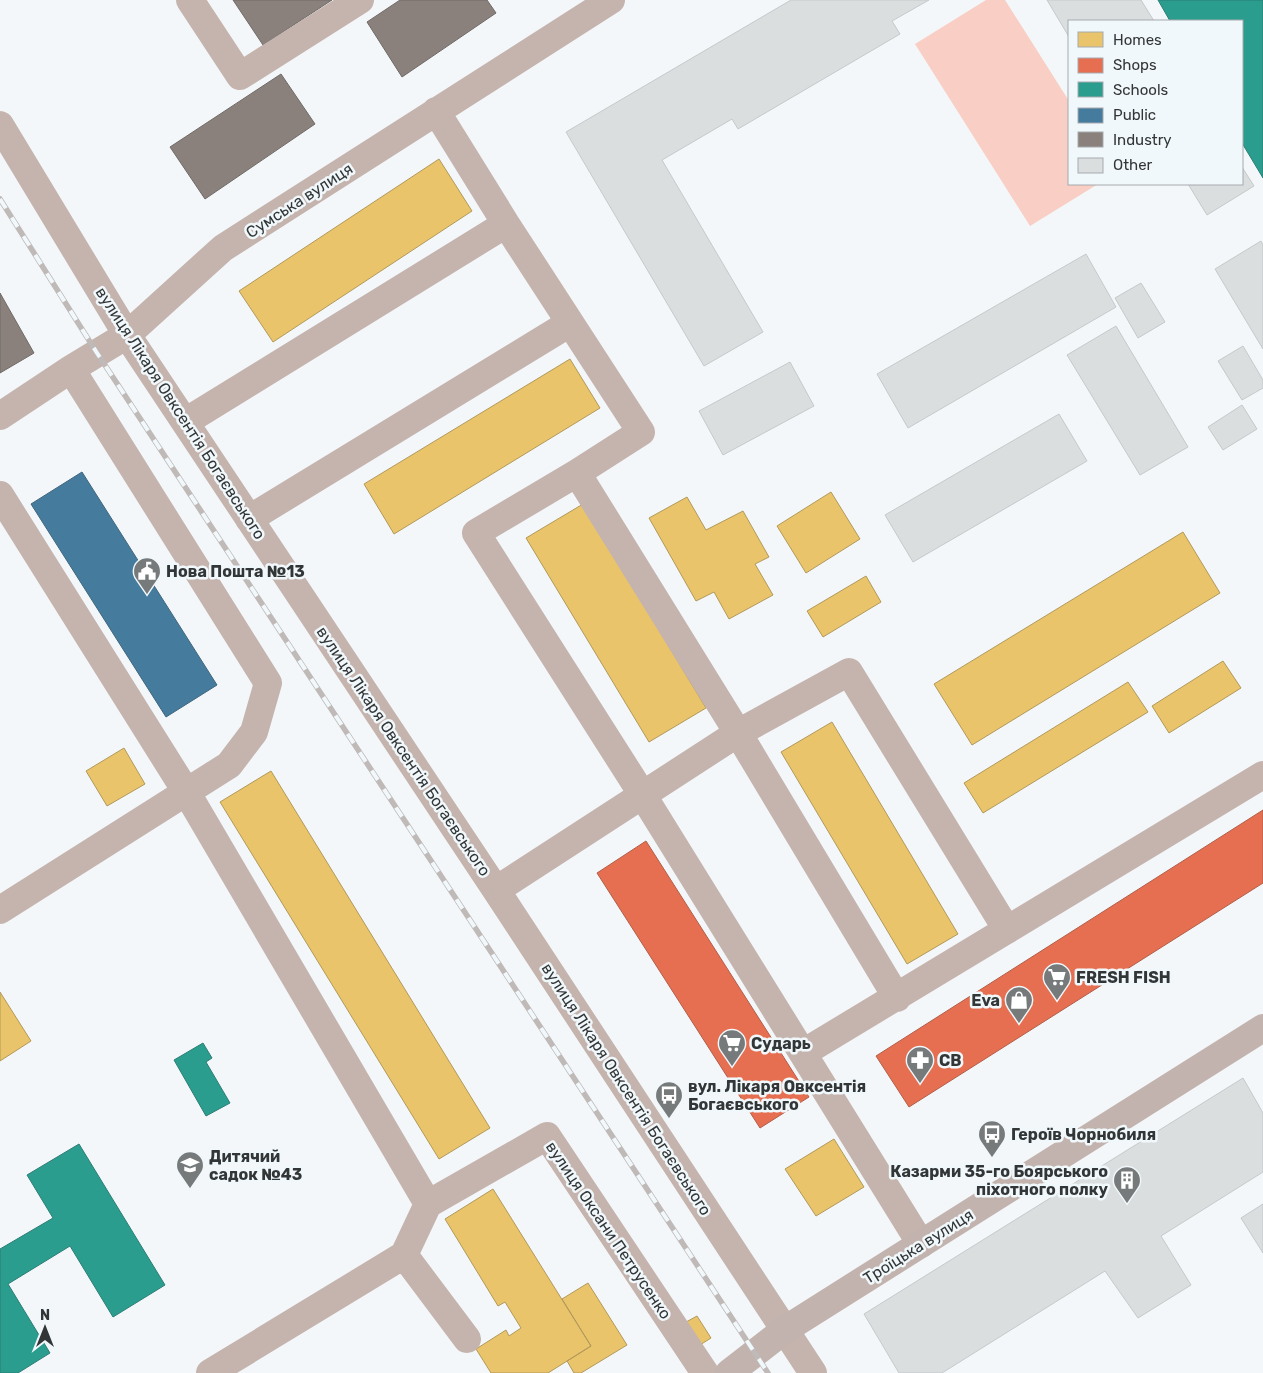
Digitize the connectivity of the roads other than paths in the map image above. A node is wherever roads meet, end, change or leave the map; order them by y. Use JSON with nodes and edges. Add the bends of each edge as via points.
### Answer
{"nodes":[{"id":1,"x":190,"y":0,"type":"edge"},
{"id":2,"x":360,"y":0,"type":"edge"},
{"id":3,"x":611,"y":0,"type":"edge"},
{"id":4,"x":436,"y":111,"type":"junction"},
{"id":5,"x":0,"y":125,"type":"edge"},
{"id":6,"x":506,"y":224,"type":"junction"},
{"id":7,"x":570,"y":323,"type":"junction"},
{"id":8,"x":127,"y":335,"type":"junction"},
{"id":9,"x":71,"y":369,"type":"junction"},
{"id":10,"x":0,"y":416,"type":"edge"},
{"id":11,"x":185,"y":422,"type":"junction"},
{"id":12,"x":577,"y":473,"type":"junction"},
{"id":13,"x":0,"y":495,"type":"edge"},
{"id":14,"x":250,"y":519,"type":"junction"},
{"id":15,"x":738,"y":732,"type":"junction"},
{"id":16,"x":1263,"y":775,"type":"edge"},
{"id":17,"x":186,"y":793,"type":"junction"},
{"id":18,"x":642,"y":794,"type":"junction"},
{"id":19,"x":496,"y":890,"type":"junction"},
{"id":20,"x":2,"y":908,"type":"edge"},
{"id":21,"x":1007,"y":930,"type":"junction"},
{"id":22,"x":897,"y":998,"type":"junction"},
{"id":23,"x":1263,"y":1028,"type":"edge"},
{"id":24,"x":803,"y":1053,"type":"junction"},
{"id":25,"x":428,"y":1204,"type":"junction"},
{"id":26,"x":921,"y":1244,"type":"junction"},
{"id":27,"x":404,"y":1255,"type":"junction"},
{"id":28,"x":786,"y":1329,"type":"junction"},
{"id":29,"x":467,"y":1339,"type":"dead end"},
{"id":30,"x":210,"y":1373,"type":"edge"},
{"id":31,"x":705,"y":1373,"type":"edge"},
{"id":32,"x":729,"y":1373,"type":"edge"},
{"id":33,"x":813,"y":1373,"type":"edge"}],
"edges":[{"from":1,"to":2,"type":"street","via":[[240,76]]},
{"from":3,"to":4,"type":"street","name":"Сумська вулиця"},
{"from":4,"to":6,"type":"street"},
{"from":4,"to":8,"type":"street","name":"Сумська вулиця","via":[[223,248]]},
{"from":5,"to":8,"type":"street","name":"вулиця Лікаря Овксентія Богаєвського"},
{"from":6,"to":7,"type":"street"},
{"from":6,"to":11,"type":"street"},
{"from":7,"to":12,"type":"street","via":[[641,432]]},
{"from":7,"to":14,"type":"street"},
{"from":8,"to":9,"type":"street","name":"Сумська вулиця"},
{"from":8,"to":11,"type":"street","name":"вулиця Лікаря Овксентія Богаєвського"},
{"from":9,"to":10,"type":"street","name":"Сумська вулиця"},
{"from":9,"to":17,"type":"street","via":[[268,683],[254,732],[229,765]]},
{"from":11,"to":14,"type":"street","name":"вулиця Лікаря Овксентія Богаєвського"},
{"from":12,"to":15,"type":"street"},
{"from":12,"to":18,"type":"street","via":[[476,533]]},
{"from":13,"to":17,"type":"street"},
{"from":14,"to":19,"type":"street","name":"вулиця Лікаря Овксентія Богаєвського"},
{"from":15,"to":18,"type":"street"},
{"from":15,"to":21,"type":"street","via":[[849,672]]},
{"from":15,"to":22,"type":"street"},
{"from":16,"to":21,"type":"street"},
{"from":17,"to":20,"type":"street"},
{"from":17,"to":25,"type":"street"},
{"from":18,"to":19,"type":"street"},
{"from":18,"to":24,"type":"street"},
{"from":19,"to":28,"type":"street","name":"вулиця Лікаря Овксентія Богаєвського"},
{"from":21,"to":22,"type":"street"},
{"from":22,"to":24,"type":"street"},
{"from":23,"to":26,"type":"main road","name":"Троїцька вулиця"},
{"from":24,"to":26,"type":"street"},
{"from":25,"to":27,"type":"street"},
{"from":25,"to":31,"type":"street","name":"вулиця Оксани Петрусенко","via":[[547,1136]]},
{"from":26,"to":28,"type":"main road","name":"Троїцька вулиця"},
{"from":27,"to":29,"type":"street"},
{"from":27,"to":30,"type":"street"},
{"from":28,"to":32,"type":"main road","name":"Троїцька вулиця"},
{"from":28,"to":33,"type":"street","name":"вулиця Лікаря Овксентія Богаєвського"}]}
